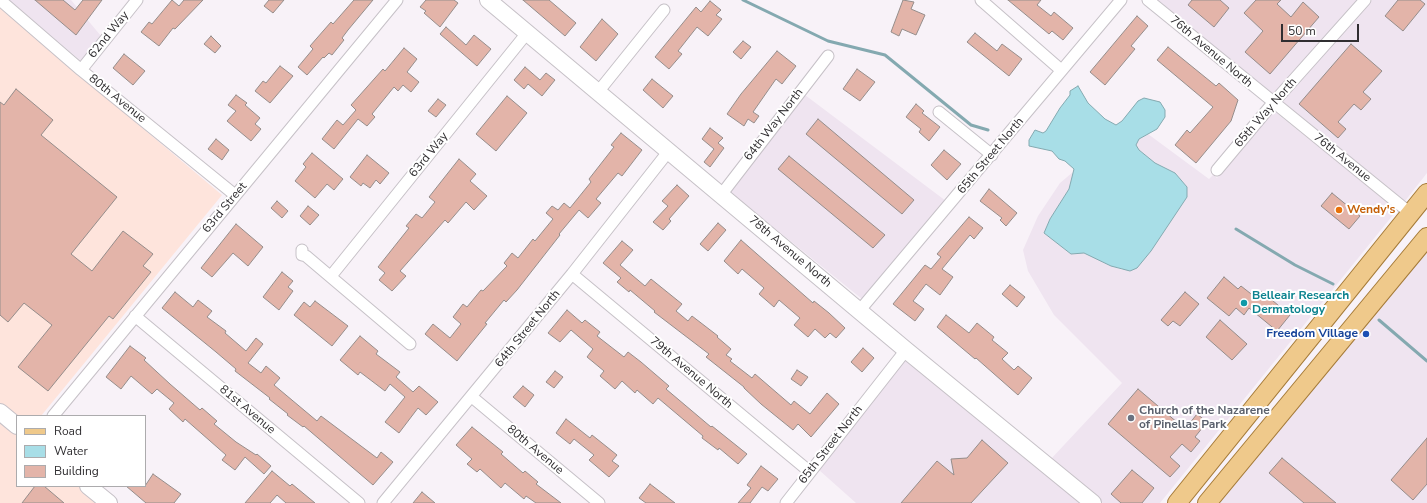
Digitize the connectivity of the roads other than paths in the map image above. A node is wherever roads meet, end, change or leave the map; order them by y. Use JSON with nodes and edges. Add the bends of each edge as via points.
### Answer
{"nodes":[{"id":1,"x":0,"y":0,"type":"edge"},
{"id":2,"x":137,"y":0,"type":"edge"},
{"id":3,"x":397,"y":0,"type":"edge"},
{"id":4,"x":488,"y":0,"type":"edge"},
{"id":5,"x":981,"y":0,"type":"edge"},
{"id":6,"x":1121,"y":0,"type":"edge"},
{"id":7,"x":1148,"y":0,"type":"edge"},
{"id":8,"x":1365,"y":0,"type":"edge"},
{"id":9,"x":664,"y":10,"type":"dead end"},
{"id":10,"x":527,"y":33,"type":"junction"},
{"id":11,"x":828,"y":56,"type":"dead end"},
{"id":12,"x":81,"y":70,"type":"junction"},
{"id":13,"x":1061,"y":70,"type":"junction"},
{"id":14,"x":598,"y":92,"type":"junction"},
{"id":15,"x":1273,"y":103,"type":"junction"},
{"id":16,"x":939,"y":112,"type":"dead end"},
{"id":17,"x":668,"y":152,"type":"junction"},
{"id":18,"x":992,"y":155,"type":"junction"},
{"id":19,"x":1217,"y":170,"type":"dead end"},
{"id":20,"x":1427,"y":193,"type":"edge"},
{"id":21,"x":235,"y":195,"type":"junction"},
{"id":22,"x":721,"y":195,"type":"junction"},
{"id":23,"x":1410,"y":213,"type":"junction"},
{"id":24,"x":1427,"y":237,"type":"edge"},
{"id":25,"x":302,"y":250,"type":"dead end"},
{"id":26,"x":572,"y":274,"type":"junction"},
{"id":27,"x":331,"y":276,"type":"junction"},
{"id":28,"x":860,"y":310,"type":"junction"},
{"id":29,"x":135,"y":316,"type":"junction"},
{"id":30,"x":410,"y":344,"type":"dead end"},
{"id":31,"x":906,"y":350,"type":"junction"},
{"id":32,"x":472,"y":397,"type":"junction"},
{"id":33,"x":0,"y":412,"type":"edge"},
{"id":34,"x":54,"y":415,"type":"edge"},
{"id":35,"x":16,"y":425,"type":"edge"},
{"id":36,"x":810,"y":472,"type":"junction"},
{"id":37,"x":89,"y":487,"type":"edge"},
{"id":38,"x":109,"y":503,"type":"edge"},
{"id":39,"x":359,"y":503,"type":"edge"},
{"id":40,"x":383,"y":503,"type":"edge"},
{"id":41,"x":599,"y":503,"type":"edge"},
{"id":42,"x":786,"y":503,"type":"edge"},
{"id":43,"x":1093,"y":503,"type":"edge"},
{"id":44,"x":1177,"y":503,"type":"edge"},
{"id":45,"x":1207,"y":503,"type":"edge"}],
"edges":[{"from":1,"to":12,"type":"street","name":"80th Avenue"},
{"from":2,"to":12,"type":"street","name":"62nd Way"},
{"from":3,"to":21,"type":"street","name":"63rd Street"},
{"from":4,"to":10,"type":"street","name":"78th Avenue North"},
{"from":5,"to":13,"type":"street"},
{"from":6,"to":13,"type":"street","name":"65th Street North"},
{"from":7,"to":15,"type":"street","name":"76th Avenue North"},
{"from":8,"to":15,"type":"street","name":"65th Way North"},
{"from":9,"to":14,"type":"street"},
{"from":10,"to":14,"type":"street","name":"78th Avenue North"},
{"from":10,"to":27,"type":"street","name":"63rd Way"},
{"from":11,"to":22,"type":"street","name":"64th Way North"},
{"from":12,"to":21,"type":"street","name":"80th Avenue"},
{"from":13,"to":18,"type":"street","name":"65th Street North"},
{"from":14,"to":17,"type":"street","name":"78th Avenue North"},
{"from":15,"to":19,"type":"street","name":"65th Way North"},
{"from":15,"to":23,"type":"street","name":"76th Avenue"},
{"from":16,"to":18,"type":"street"},
{"from":17,"to":22,"type":"street","name":"78th Avenue North"},
{"from":17,"to":26,"type":"street","name":"64th Street North"},
{"from":18,"to":28,"type":"street","name":"65th Street North"},
{"from":20,"to":23,"type":"main road"},
{"from":21,"to":29,"type":"street","name":"63rd Street"},
{"from":22,"to":28,"type":"street","name":"78th Avenue North"},
{"from":23,"to":44,"type":"main road"},
{"from":24,"to":45,"type":"main road"},
{"from":25,"to":27,"type":"street","via":[[302,255]]},
{"from":26,"to":32,"type":"street","name":"64th Street North"},
{"from":26,"to":36,"type":"street","name":"79th Avenue North"},
{"from":27,"to":30,"type":"street"},
{"from":28,"to":31,"type":"street","name":"78th Avenue North"},
{"from":29,"to":34,"type":"street","name":"63rd Street"},
{"from":29,"to":39,"type":"street","name":"81st Avenue"},
{"from":31,"to":36,"type":"street","name":"65th Street North"},
{"from":31,"to":43,"type":"street","name":"78th Avenue North"},
{"from":32,"to":40,"type":"street","name":"64th Street North"},
{"from":32,"to":41,"type":"street","name":"80th Avenue"},
{"from":33,"to":35,"type":"street"},
{"from":36,"to":42,"type":"street","name":"65th Street North"},
{"from":37,"to":38,"type":"street"}]}
